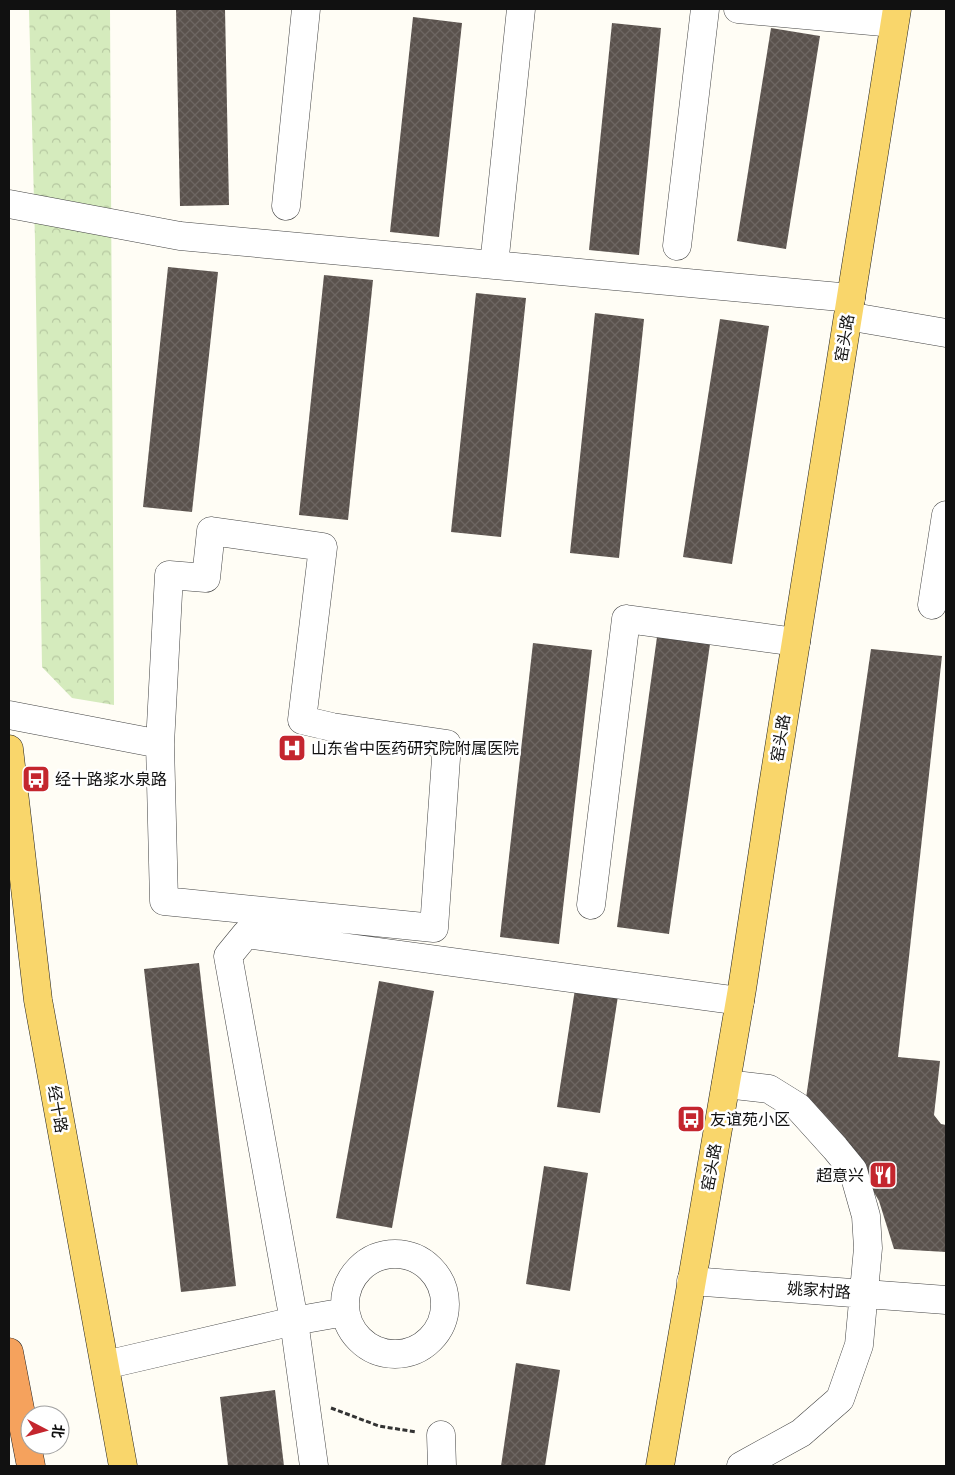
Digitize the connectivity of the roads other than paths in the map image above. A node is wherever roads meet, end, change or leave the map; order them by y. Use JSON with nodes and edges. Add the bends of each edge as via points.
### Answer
{"nodes":[{"id":1,"x":306,"y":9,"type":"edge"},
{"id":2,"x":521,"y":9,"type":"edge"},
{"id":3,"x":705,"y":9,"type":"edge"},
{"id":4,"x":738,"y":9,"type":"edge"},
{"id":5,"x":896,"y":16,"type":"edge"},
{"id":6,"x":9,"y":204,"type":"edge"},
{"id":7,"x":286,"y":206,"type":"dead end"},
{"id":8,"x":677,"y":246,"type":"dead end"},
{"id":9,"x":494,"y":265,"type":"junction"},
{"id":10,"x":852,"y":308,"type":"junction"},
{"id":11,"x":946,"y":334,"type":"edge"},
{"id":12,"x":946,"y":515,"type":"edge"},
{"id":13,"x":932,"y":604,"type":"dead end"},
{"id":14,"x":796,"y":642,"type":"junction"},
{"id":15,"x":9,"y":715,"type":"edge"},
{"id":16,"x":160,"y":744,"type":"junction"},
{"id":17,"x":9,"y":749,"type":"edge"},
{"id":18,"x":591,"y":905,"type":"dead end"},
{"id":19,"x":740,"y":1002,"type":"junction"},
{"id":20,"x":726,"y":1084,"type":"junction"},
{"id":21,"x":691,"y":1280,"type":"junction"},
{"id":22,"x":865,"y":1294,"type":"junction"},
{"id":23,"x":946,"y":1300,"type":"edge"},
{"id":24,"x":345,"y":1312,"type":"dead end"},
{"id":25,"x":294,"y":1321,"type":"junction"},
{"id":26,"x":9,"y":1352,"type":"edge"},
{"id":27,"x":105,"y":1366,"type":"junction"},
{"id":28,"x":441,"y":1435,"type":"road end"},
{"id":29,"x":31,"y":1466,"type":"edge"},
{"id":30,"x":123,"y":1466,"type":"edge"},
{"id":31,"x":314,"y":1466,"type":"edge"},
{"id":32,"x":442,"y":1466,"type":"edge"},
{"id":33,"x":660,"y":1466,"type":"edge"},
{"id":34,"x":741,"y":1466,"type":"edge"}],
"edges":[{"from":1,"to":7,"type":"street"},
{"from":2,"to":9,"type":"street"},
{"from":3,"to":8,"type":"street"},
{"from":4,"to":5,"type":"street"},
{"from":5,"to":10,"type":"main road","name":"窑头路"},
{"from":6,"to":9,"type":"street","via":[[180,236]]},
{"from":9,"to":10,"type":"street"},
{"from":10,"to":11,"type":"street"},
{"from":10,"to":14,"type":"main road","name":"窑头路"},
{"from":12,"to":13,"type":"street"},
{"from":14,"to":18,"type":"street","via":[[626,618]]},
{"from":14,"to":19,"type":"main road","name":"窑头路"},
{"from":15,"to":16,"type":"street"},
{"from":16,"to":16,"type":"street","via":[[164,901],[434,928],[447,744],[302,720],[323,547],[211,531],[206,578],[169,575]]},
{"from":17,"to":27,"type":"main road","name":"经十路","via":[[38,1000]]},
{"from":19,"to":20,"type":"main road","name":"窑头路"},
{"from":19,"to":25,"type":"street","via":[[246,934],[228,956]]},
{"from":20,"to":21,"type":"main road","name":"窑头路"},
{"from":20,"to":22,"type":"street","via":[[769,1089],[798,1107],[853,1170],[866,1216]]},
{"from":21,"to":22,"type":"street","name":"姚家村路"},
{"from":21,"to":33,"type":"main road","name":"窑头路"},
{"from":22,"to":23,"type":"street","name":"姚家村路"},
{"from":22,"to":34,"type":"street","via":[[860,1345],[840,1399],[802,1434]]},
{"from":24,"to":25,"type":"street"},
{"from":25,"to":27,"type":"street"},
{"from":25,"to":31,"type":"street"},
{"from":26,"to":29,"type":"highway"},
{"from":27,"to":30,"type":"main road","name":"经十路"},
{"from":28,"to":32,"type":"street"}]}
